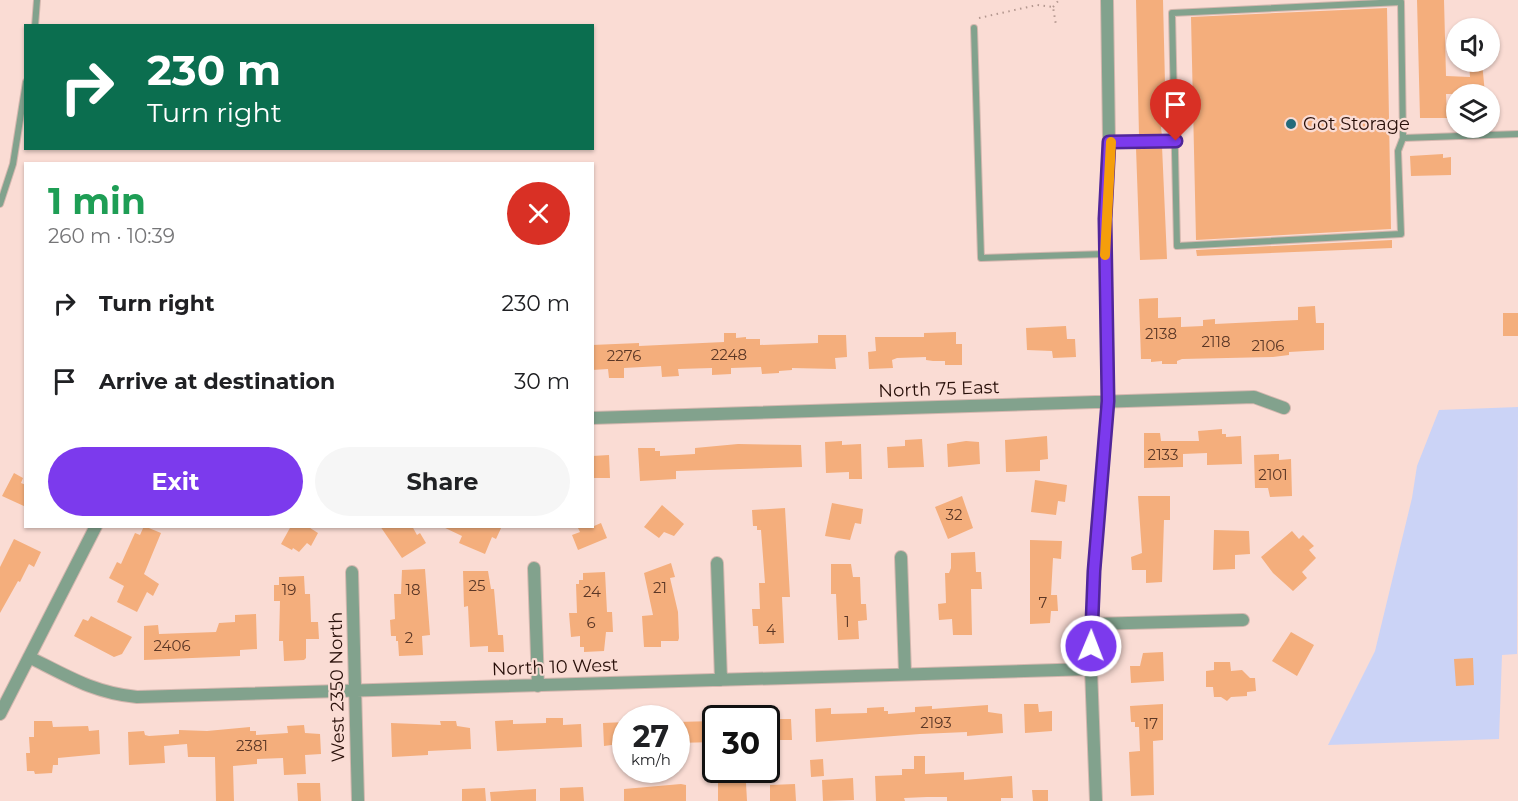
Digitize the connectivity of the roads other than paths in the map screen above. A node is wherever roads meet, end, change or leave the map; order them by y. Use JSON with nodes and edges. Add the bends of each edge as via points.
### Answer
{"nodes":[{"id":1,"x":37,"y":0,"type":"edge"},
{"id":2,"x":1107,"y":0,"type":"edge"},
{"id":3,"x":35,"y":24,"type":"edge"},
{"id":4,"x":974,"y":28,"type":"road end"},
{"id":5,"x":24,"y":95,"type":"edge"},
{"id":6,"x":1518,"y":134,"type":"edge"},
{"id":7,"x":1403,"y":138,"type":"junction"},
{"id":8,"x":1176,"y":141,"type":"junction"},
{"id":9,"x":1109,"y":142,"type":"junction"},
{"id":10,"x":0,"y":204,"type":"edge"},
{"id":11,"x":1105,"y":254,"type":"junction"},
{"id":12,"x":1108,"y":401,"type":"junction"},
{"id":13,"x":1284,"y":408,"type":"dead end"},
{"id":14,"x":594,"y":418,"type":"edge"},
{"id":15,"x":95,"y":528,"type":"edge"},
{"id":16,"x":901,"y":557,"type":"dead end"},
{"id":17,"x":717,"y":563,"type":"dead end"},
{"id":18,"x":534,"y":567,"type":"dead end"},
{"id":19,"x":352,"y":572,"type":"dead end"},
{"id":20,"x":1243,"y":620,"type":"dead end"},
{"id":21,"x":1092,"y":624,"type":"junction"},
{"id":22,"x":29,"y":657,"type":"junction"},
{"id":23,"x":1091,"y":669,"type":"junction"},
{"id":24,"x":905,"y":673,"type":"junction"},
{"id":25,"x":721,"y":680,"type":"junction"},
{"id":26,"x":538,"y":686,"type":"junction"},
{"id":27,"x":354,"y":692,"type":"junction"},
{"id":28,"x":0,"y":714,"type":"edge"},
{"id":29,"x":358,"y":801,"type":"edge"},
{"id":30,"x":1096,"y":801,"type":"edge"}],
"edges":[{"from":1,"to":3,"type":"lane"},
{"from":2,"to":9,"type":"street"},
{"from":4,"to":11,"type":"lane","via":[[981,258]]},
{"from":5,"to":10,"type":"lane","via":[[13,164]]},
{"from":6,"to":7,"type":"lane"},
{"from":7,"to":8,"type":"lane","via":[[1398,151],[1401,234],[1177,246]]},
{"from":7,"to":8,"type":"lane","via":[[1401,2],[1172,13]]},
{"from":8,"to":9,"type":"lane"},
{"from":9,"to":11,"type":"street"},
{"from":11,"to":12,"type":"street"},
{"from":12,"to":13,"type":"street","name":"North 75 East","via":[[1254,397]]},
{"from":12,"to":14,"type":"street","name":"North 75 East"},
{"from":12,"to":21,"type":"street"},
{"from":15,"to":22,"type":"street"},
{"from":16,"to":24,"type":"street"},
{"from":17,"to":25,"type":"street"},
{"from":18,"to":26,"type":"street"},
{"from":19,"to":27,"type":"street","name":"West 2350 North"},
{"from":20,"to":21,"type":"street"},
{"from":21,"to":23,"type":"street"},
{"from":22,"to":27,"type":"street","name":"North 10 West","via":[[87,687],[119,695]]},
{"from":22,"to":28,"type":"street"},
{"from":23,"to":24,"type":"street","name":"North 10 West"},
{"from":23,"to":30,"type":"street"},
{"from":24,"to":25,"type":"street","name":"North 10 West"},
{"from":25,"to":26,"type":"street","name":"North 10 West"},
{"from":26,"to":27,"type":"street","name":"North 10 West"},
{"from":27,"to":29,"type":"street","name":"West 2350 North"}]}
